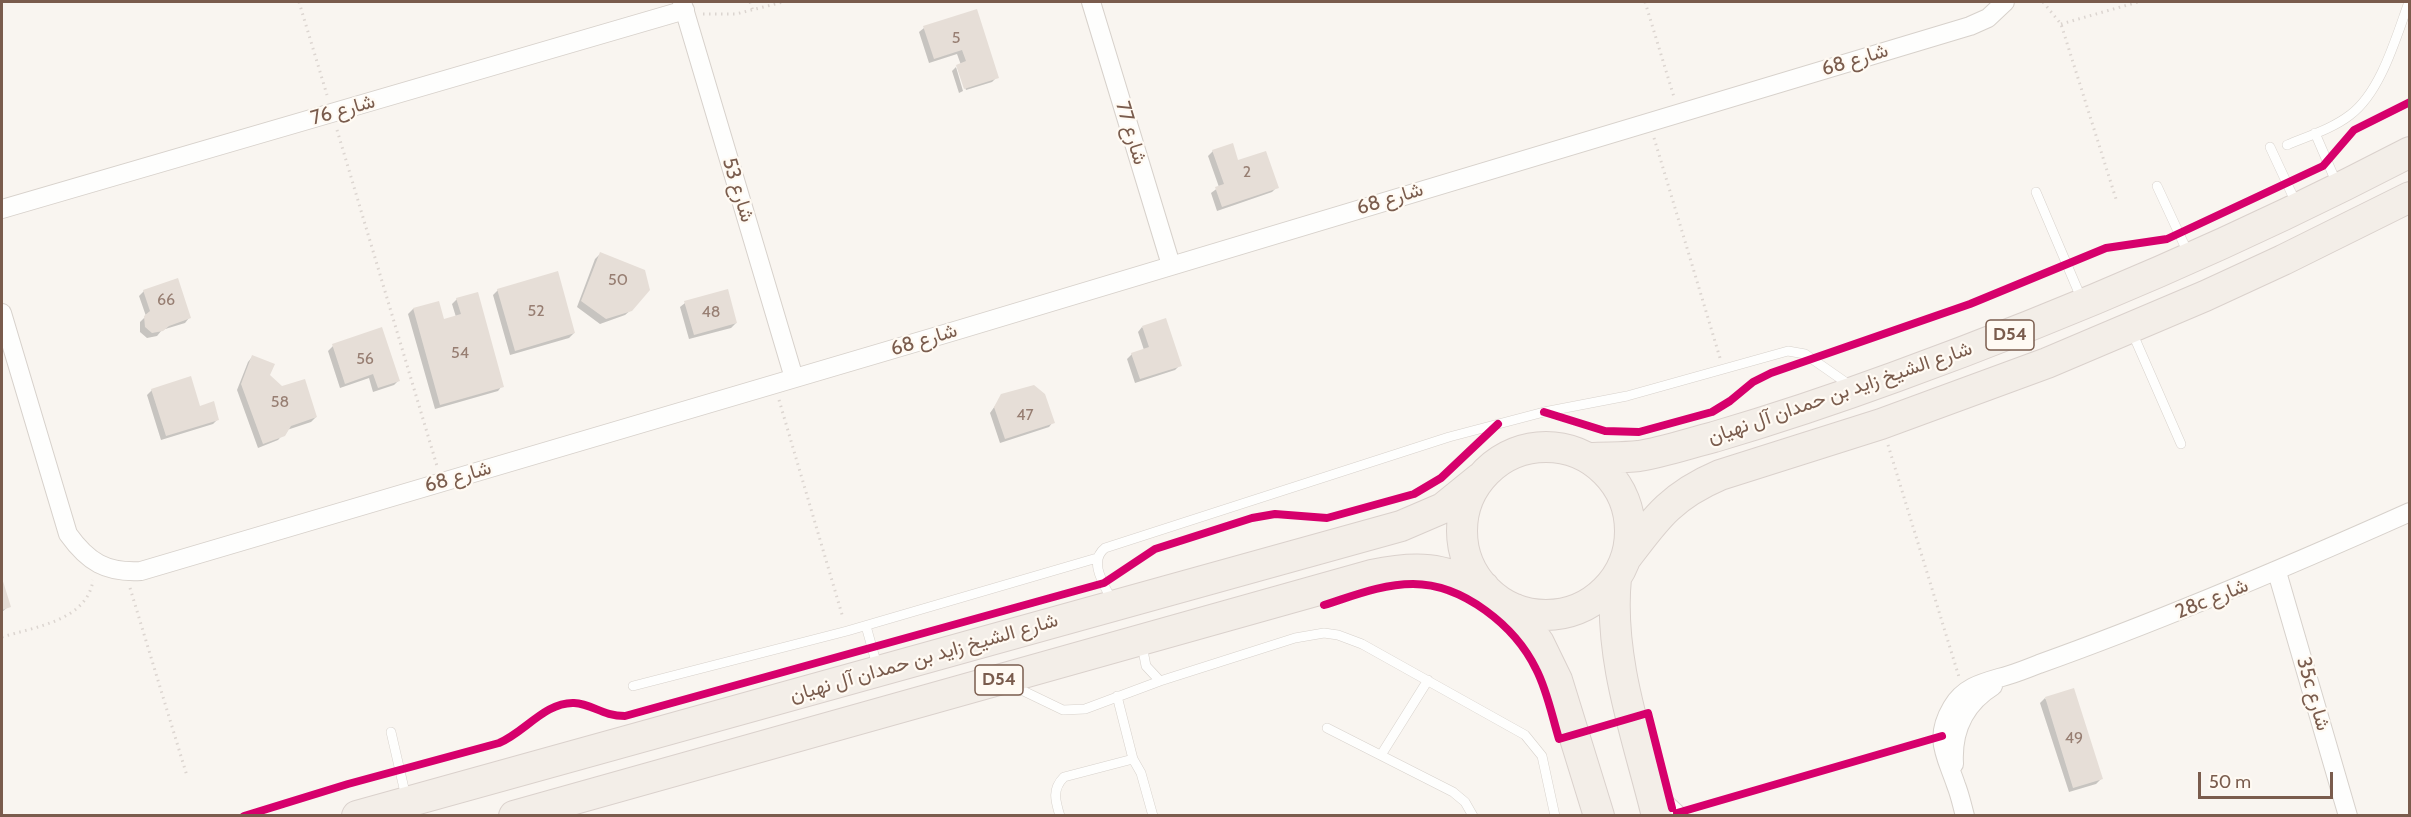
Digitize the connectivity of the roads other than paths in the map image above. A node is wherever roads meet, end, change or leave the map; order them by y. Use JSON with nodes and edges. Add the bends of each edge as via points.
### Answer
{"nodes":[{"id":1,"x":1091,"y":2,"type":"edge"},
{"id":2,"x":2005,"y":2,"type":"edge"},
{"id":3,"x":2409,"y":2,"type":"edge"},
{"id":4,"x":683,"y":6,"type":"edge"},
{"id":5,"x":2315,"y":133,"type":"junction"},
{"id":6,"x":2287,"y":146,"type":"dead end"},
{"id":7,"x":2270,"y":147,"type":"dead end"},
{"id":8,"x":2409,"y":152,"type":"edge"},
{"id":9,"x":2157,"y":186,"type":"dead end"},
{"id":10,"x":2340,"y":188,"type":"junction"},
{"id":11,"x":2036,"y":192,"type":"dead end"},
{"id":12,"x":2409,"y":197,"type":"edge"},
{"id":13,"x":2,"y":209,"type":"edge"},
{"id":14,"x":2298,"y":209,"type":"junction"},
{"id":15,"x":2191,"y":259,"type":"junction"},
{"id":16,"x":1171,"y":265,"type":"junction"},
{"id":17,"x":2084,"y":304,"type":"junction"},
{"id":18,"x":2,"y":313,"type":"edge"},
{"id":19,"x":2130,"y":327,"type":"junction"},
{"id":20,"x":794,"y":378,"type":"junction"},
{"id":21,"x":1858,"y":390,"type":"junction"},
{"id":22,"x":2181,"y":444,"type":"dead end"},
{"id":23,"x":1590,"y":458,"type":"junction"},
{"id":24,"x":1480,"y":478,"type":"junction"},
{"id":25,"x":2409,"y":512,"type":"edge"},
{"id":26,"x":1097,"y":558,"type":"junction"},
{"id":27,"x":1621,"y":568,"type":"junction"},
{"id":28,"x":2277,"y":572,"type":"junction"},
{"id":29,"x":1484,"y":587,"type":"junction"},
{"id":30,"x":1114,"y":605,"type":"junction"},
{"id":31,"x":1515,"y":609,"type":"junction"},
{"id":32,"x":866,"y":626,"type":"junction"},
{"id":33,"x":1141,"y":640,"type":"junction"},
{"id":34,"x":878,"y":671,"type":"junction"},
{"id":35,"x":2009,"y":675,"type":"junction"},
{"id":36,"x":1428,"y":680,"type":"junction"},
{"id":37,"x":997,"y":681,"type":"junction"},
{"id":38,"x":1160,"y":681,"type":"junction"},
{"id":39,"x":633,"y":686,"type":"dead end"},
{"id":40,"x":1117,"y":696,"type":"junction"},
{"id":41,"x":1954,"y":717,"type":"junction"},
{"id":42,"x":1327,"y":728,"type":"dead end"},
{"id":43,"x":391,"y":732,"type":"dead end"},
{"id":44,"x":1381,"y":755,"type":"junction"},
{"id":45,"x":1133,"y":759,"type":"junction"},
{"id":46,"x":407,"y":802,"type":"junction"},
{"id":47,"x":1654,"y":803,"type":"edge"},
{"id":48,"x":357,"y":816,"type":"edge"},
{"id":49,"x":514,"y":816,"type":"edge"},
{"id":50,"x":1060,"y":816,"type":"edge"},
{"id":51,"x":1152,"y":816,"type":"edge"},
{"id":52,"x":1473,"y":816,"type":"edge"},
{"id":53,"x":1555,"y":816,"type":"edge"},
{"id":54,"x":1599,"y":816,"type":"edge"},
{"id":55,"x":1680,"y":816,"type":"edge"},
{"id":56,"x":1965,"y":816,"type":"edge"},
{"id":57,"x":2348,"y":816,"type":"edge"}],
"edges":[{"from":1,"to":16,"type":"street","name":"شارع 77"},
{"from":2,"to":16,"type":"street","name":"شارع 68","via":[[1988,18],[1970,26]]},
{"from":3,"to":5,"type":"lane","via":[[2371,92],[2361,106]]},
{"from":4,"to":13,"type":"street","name":"شارع 76"},
{"from":4,"to":20,"type":"street","name":"شارع 53"},
{"from":5,"to":6,"type":"lane"},
{"from":5,"to":10,"type":"lane"},
{"from":7,"to":14,"type":"lane"},
{"from":8,"to":10,"type":"main road","name":"شارع الشيخ زايد بن حمدان آل نهيان","number":"D54"},
{"from":9,"to":15,"type":"lane"},
{"from":10,"to":14,"type":"main road","name":"شارع الشيخ زايد بن حمدان آل نهيان","number":"D54"},
{"from":11,"to":17,"type":"lane"},
{"from":12,"to":19,"type":"main road","name":"شارع الشيخ زايد بن حمدان آل نهيان","number":"D54","via":[[2283,260]]},
{"from":14,"to":15,"type":"main road","name":"شارع الشيخ زايد بن حمدان آل نهيان","number":"D54"},
{"from":15,"to":17,"type":"main road","name":"شارع الشيخ زايد بن حمدان آل نهيان","number":"D54"},
{"from":16,"to":20,"type":"street","name":"شارع 68"},
{"from":17,"to":21,"type":"main road","name":"شارع الشيخ زايد بن حمدان آل نهيان","number":"D54"},
{"from":18,"to":20,"type":"street","name":"شارع 68","via":[[68,534],[80,551],[96,563],[126,572],[156,567]]},
{"from":19,"to":22,"type":"lane"},
{"from":19,"to":27,"type":"main road","name":"شارع الشيخ زايد بن حمدان آل نهيان","number":"D54","via":[[2047,363],[1881,424],[1698,484],[1660,513]]},
{"from":21,"to":23,"type":"main road","name":"شارع الشيخ زايد بن حمدان آل نهيان","number":"D54","via":[[1657,452]]},
{"from":21,"to":26,"type":"lane","via":[[1804,354],[1788,351],[1627,396],[1449,437],[1110,546]]},
{"from":23,"to":24,"type":"main road","via":[[1567,449],[1543,446],[1498,462]]},
{"from":23,"to":27,"type":"main road","via":[[1611,477],[1625,502],[1630,530]]},
{"from":24,"to":29,"type":"main road","via":[[1467,504],[1462,533],[1468,562]]},
{"from":24,"to":30,"type":"main road","name":"شارع الشيخ زايد بن حمدان آل نهيان","number":"D54","via":[[1443,507],[1409,523]]},
{"from":25,"to":28,"type":"street","name":"28c شارع"},
{"from":26,"to":30,"type":"lane","via":[[1098,570]]},
{"from":26,"to":32,"type":"lane"},
{"from":27,"to":31,"type":"main road","via":[[1601,595],[1582,608],[1537,615]]},
{"from":27,"to":47,"type":"main road","via":[[1614,620],[1618,662]]},
{"from":28,"to":35,"type":"street","name":"28c شارع"},
{"from":28,"to":57,"type":"street","name":"35c شارع"},
{"from":29,"to":31,"type":"main road"},
{"from":29,"to":33,"type":"main road","name":"شارع الشيخ زايد بن حمدان آل نهيان","number":"D54","via":[[1433,569],[1401,569]]},
{"from":30,"to":34,"type":"main road","name":"شارع الشيخ زايد بن حمدان آل نهيان","number":"D54"},
{"from":31,"to":54,"type":"main road","via":[[1539,643],[1557,680]]},
{"from":32,"to":34,"type":"lane"},
{"from":32,"to":39,"type":"lane"},
{"from":33,"to":37,"type":"main road","name":"شارع الشيخ زايد بن حمدان آل نهيان","number":"D54"},
{"from":33,"to":38,"type":"lane","via":[[1146,666]]},
{"from":34,"to":46,"type":"main road","name":"شارع الشيخ زايد بن حمدان آل نهيان","number":"D54"},
{"from":35,"to":41,"type":"street","name":"28c شارع"},
{"from":35,"to":41,"type":"street","name":"28c شارع","via":[[1974,685],[1964,693]]},
{"from":36,"to":38,"type":"lane","via":[[1362,644],[1324,633],[1295,638]]},
{"from":36,"to":44,"type":"lane"},
{"from":36,"to":53,"type":"lane","via":[[1525,735],[1542,756]]},
{"from":37,"to":40,"type":"lane","via":[[1063,710],[1085,709]]},
{"from":37,"to":49,"type":"main road","name":"شارع الشيخ زايد بن حمدان آل نهيان","number":"D54"},
{"from":38,"to":40,"type":"lane"},
{"from":40,"to":45,"type":"lane"},
{"from":41,"to":56,"type":"street","via":[[1956,783]]},
{"from":42,"to":44,"type":"lane"},
{"from":43,"to":46,"type":"lane"},
{"from":44,"to":52,"type":"lane","via":[[1454,792]]},
{"from":45,"to":50,"type":"lane","via":[[1064,777],[1054,793]]},
{"from":45,"to":51,"type":"lane"},
{"from":46,"to":48,"type":"main road","name":"شارع الشيخ زايد بن حمدان آل نهيان","number":"D54"},
{"from":47,"to":55,"type":"street"}]}
